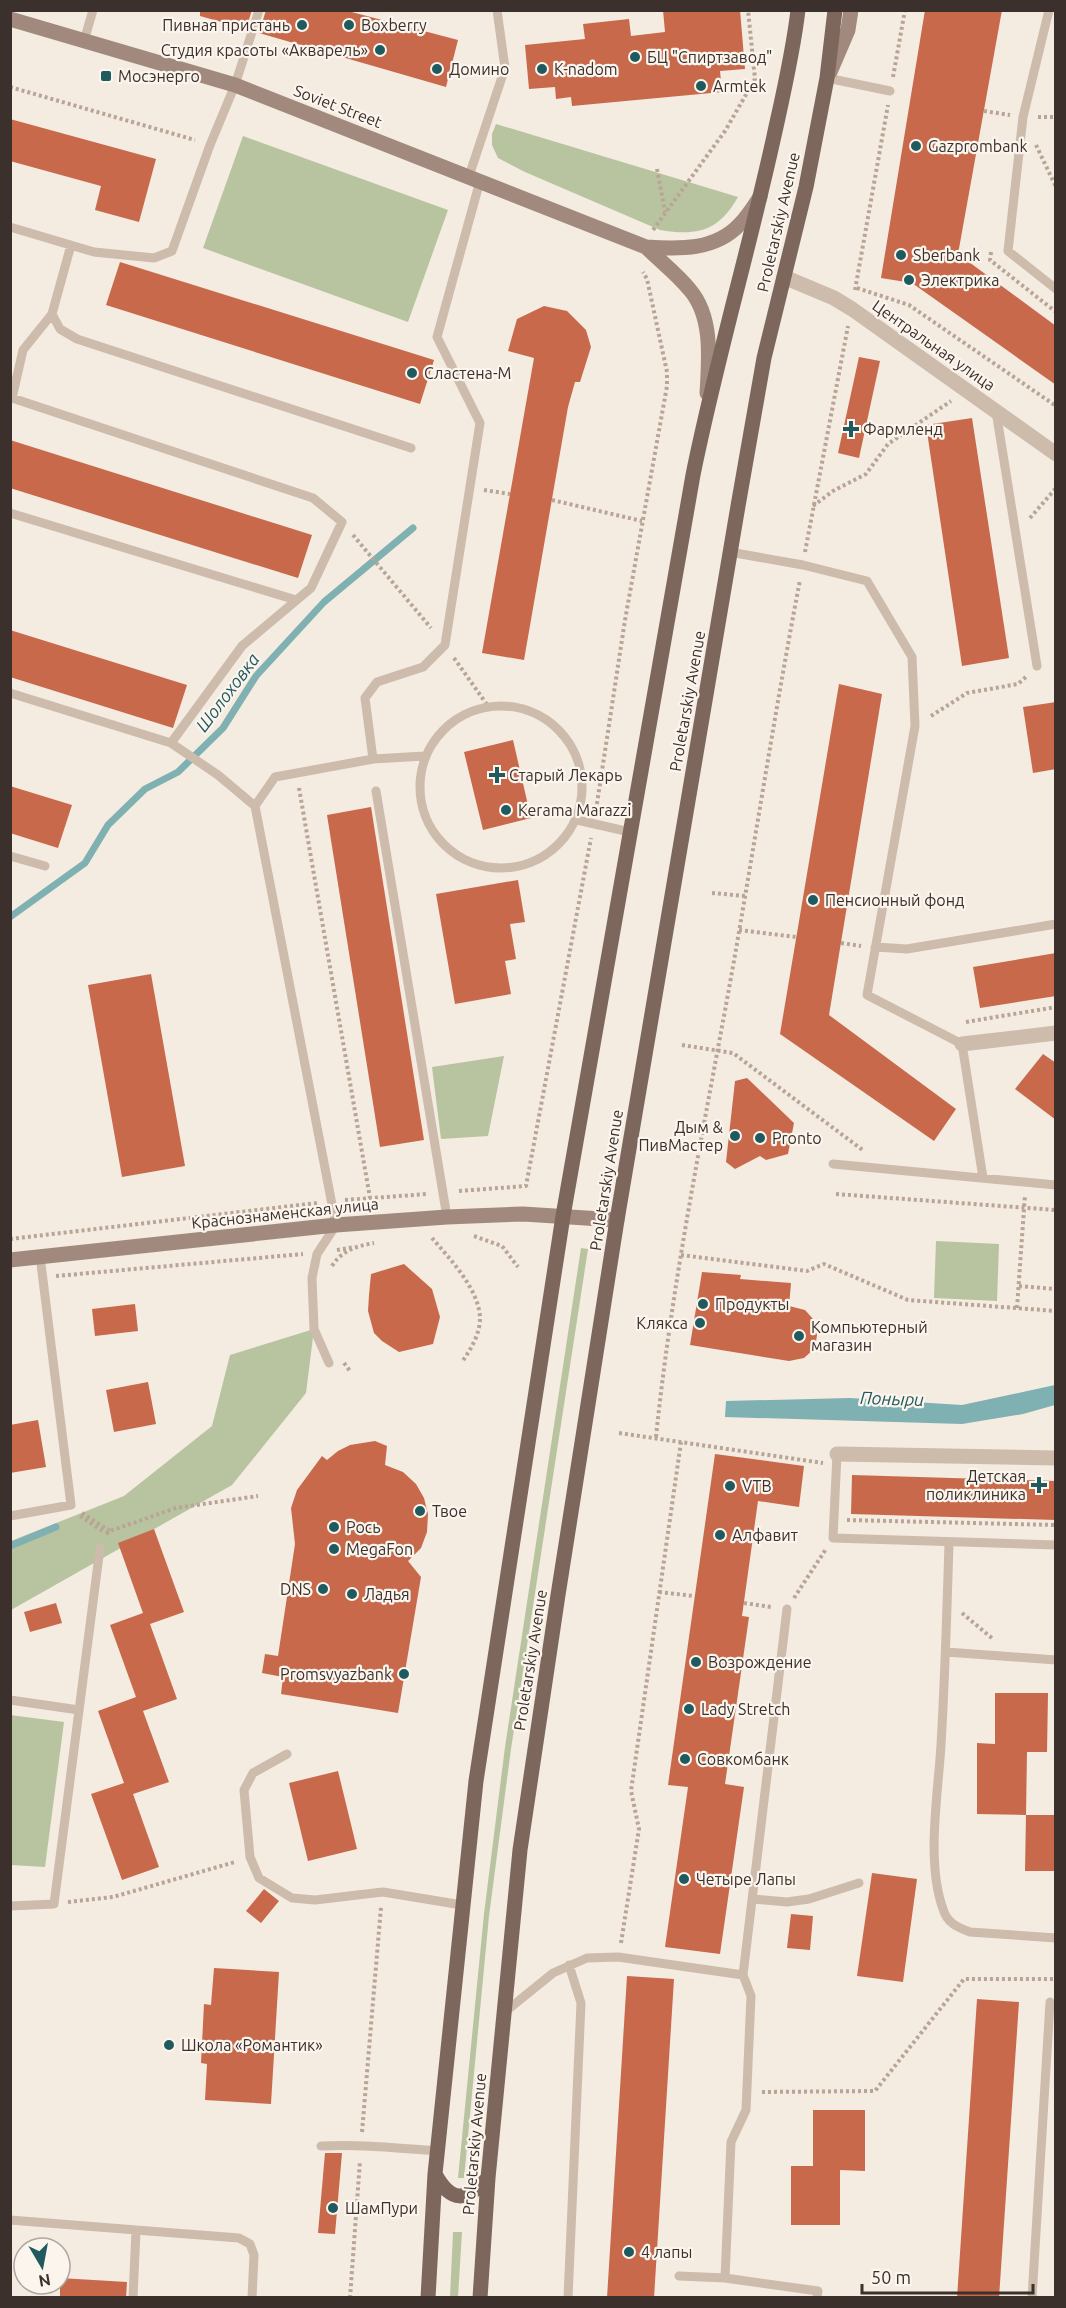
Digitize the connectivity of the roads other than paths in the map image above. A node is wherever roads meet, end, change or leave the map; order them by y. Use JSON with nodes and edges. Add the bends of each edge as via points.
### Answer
{"nodes":[{"id":1,"x":93,"y":10,"type":"edge"},
{"id":2,"x":259,"y":10,"type":"edge"},
{"id":3,"x":498,"y":10,"type":"edge"},
{"id":4,"x":798,"y":10,"type":"edge"},
{"id":5,"x":835,"y":10,"type":"edge"},
{"id":6,"x":851,"y":10,"type":"edge"},
{"id":7,"x":1049,"y":10,"type":"edge"},
{"id":8,"x":10,"y":19,"type":"edge"},
{"id":9,"x":84,"y":41,"type":"junction"},
{"id":10,"x":827,"y":78,"type":"junction"},
{"id":11,"x":235,"y":85,"type":"junction"},
{"id":12,"x":890,"y":90,"type":"road end"},
{"id":13,"x":475,"y":178,"type":"junction"},
{"id":14,"x":760,"y":197,"type":"junction"},
{"id":15,"x":10,"y":227,"type":"edge"},
{"id":16,"x":649,"y":240,"type":"junction"},
{"id":17,"x":71,"y":245,"type":"junction"},
{"id":18,"x":784,"y":277,"type":"junction"},
{"id":19,"x":1056,"y":289,"type":"edge"},
{"id":20,"x":52,"y":314,"type":"junction"},
{"id":21,"x":706,"y":409,"type":"junction"},
{"id":22,"x":996,"y":411,"type":"junction"},
{"id":23,"x":411,"y":448,"type":"dead end"},
{"id":24,"x":1056,"y":454,"type":"edge"},
{"id":25,"x":10,"y":513,"type":"edge"},
{"id":26,"x":730,"y":552,"type":"junction"},
{"id":27,"x":296,"y":600,"type":"junction"},
{"id":28,"x":1037,"y":666,"type":"road end"},
{"id":29,"x":10,"y":693,"type":"edge"},
{"id":30,"x":171,"y":743,"type":"junction"},
{"id":31,"x":425,"y":756,"type":"junction"},
{"id":32,"x":373,"y":759,"type":"junction"},
{"id":33,"x":376,"y":791,"type":"dead end"},
{"id":34,"x":255,"y":806,"type":"junction"},
{"id":35,"x":577,"y":820,"type":"junction"},
{"id":36,"x":630,"y":832,"type":"junction"},
{"id":37,"x":10,"y":856,"type":"edge"},
{"id":38,"x":45,"y":866,"type":"dead end"},
{"id":39,"x":1056,"y":924,"type":"edge"},
{"id":40,"x":875,"y":947,"type":"junction"},
{"id":41,"x":1056,"y":1033,"type":"edge"},
{"id":42,"x":962,"y":1044,"type":"junction"},
{"id":43,"x":833,"y":1164,"type":"dead end"},
{"id":44,"x":983,"y":1178,"type":"junction"},
{"id":45,"x":1056,"y":1185,"type":"edge"},
{"id":46,"x":563,"y":1216,"type":"junction"},
{"id":47,"x":447,"y":1217,"type":"junction"},
{"id":48,"x":617,"y":1220,"type":"junction"},
{"id":49,"x":336,"y":1225,"type":"junction"},
{"id":50,"x":40,"y":1256,"type":"junction"},
{"id":51,"x":10,"y":1260,"type":"edge"},
{"id":52,"x":329,"y":1363,"type":"dead end"},
{"id":53,"x":837,"y":1454,"type":"joint"},
{"id":54,"x":1056,"y":1458,"type":"edge"},
{"id":55,"x":10,"y":1516,"type":"edge"},
{"id":56,"x":949,"y":1543,"type":"junction"},
{"id":57,"x":1056,"y":1545,"type":"edge"},
{"id":58,"x":100,"y":1548,"type":"road end"},
{"id":59,"x":787,"y":1609,"type":"road end"},
{"id":60,"x":946,"y":1652,"type":"junction"},
{"id":61,"x":1056,"y":1660,"type":"edge"},
{"id":62,"x":10,"y":1701,"type":"edge"},
{"id":63,"x":79,"y":1710,"type":"junction"},
{"id":64,"x":287,"y":1754,"type":"dead end"},
{"id":65,"x":859,"y":1883,"type":"dead end"},
{"id":66,"x":752,"y":1899,"type":"junction"},
{"id":67,"x":462,"y":1905,"type":"junction"},
{"id":68,"x":10,"y":1906,"type":"edge"},
{"id":69,"x":1056,"y":1938,"type":"edge"},
{"id":70,"x":569,"y":1965,"type":"junction"},
{"id":71,"x":743,"y":1975,"type":"junction"},
{"id":72,"x":1050,"y":2002,"type":"dead end"},
{"id":73,"x":505,"y":2012,"type":"junction"},
{"id":74,"x":321,"y":2145,"type":"dead end"},
{"id":75,"x":437,"y":2151,"type":"junction"},
{"id":76,"x":435,"y":2174,"type":"junction"},
{"id":77,"x":488,"y":2178,"type":"junction"},
{"id":78,"x":10,"y":2220,"type":"edge"},
{"id":79,"x":136,"y":2230,"type":"junction"},
{"id":80,"x":679,"y":2276,"type":"dead end"},
{"id":81,"x":725,"y":2278,"type":"junction"},
{"id":82,"x":133,"y":2298,"type":"edge"},
{"id":83,"x":252,"y":2298,"type":"edge"},
{"id":84,"x":428,"y":2298,"type":"edge"},
{"id":85,"x":480,"y":2298,"type":"edge"},
{"id":86,"x":568,"y":2298,"type":"edge"},
{"id":87,"x":817,"y":2298,"type":"edge"},
{"id":88,"x":1032,"y":2298,"type":"edge"}],
"edges":[{"from":1,"to":9,"type":"lane"},
{"from":2,"to":11,"type":"lane"},
{"from":3,"to":13,"type":"lane","via":[[505,68]]},
{"from":4,"to":14,"type":"main road","name":"Proletarskiy Avenue"},
{"from":5,"to":10,"type":"main road","name":"Proletarskiy Avenue"},
{"from":6,"to":10,"type":"main road","via":[[848,30]]},
{"from":7,"to":19,"type":"lane","via":[[1023,117],[1008,251]]},
{"from":8,"to":9,"type":"main road","name":"Soviet Street"},
{"from":9,"to":11,"type":"main road","name":"Soviet Street"},
{"from":10,"to":12,"type":"lane"},
{"from":10,"to":18,"type":"main road","name":"Proletarskiy Avenue"},
{"from":11,"to":13,"type":"main road","name":"Soviet Street"},
{"from":11,"to":17,"type":"lane","via":[[172,251],[154,258],[94,252]]},
{"from":13,"to":16,"type":"main road","name":"Soviet Street"},
{"from":13,"to":32,"type":"lane","via":[[436,337],[480,423],[445,645],[423,666],[376,682],[365,698]]},
{"from":14,"to":16,"type":"main road","via":[[739,226],[707,245],[691,249]]},
{"from":14,"to":21,"type":"main road","name":"Proletarskiy Avenue"},
{"from":15,"to":17,"type":"lane"},
{"from":16,"to":21,"type":"main road","via":[[690,290],[705,320],[710,354]]},
{"from":17,"to":20,"type":"lane"},
{"from":18,"to":22,"type":"street","name":"Центральная улица","via":[[852,309]]},
{"from":18,"to":26,"type":"main road","name":"Proletarskiy Avenue","via":[[764,358]]},
{"from":20,"to":23,"type":"lane","via":[[60,329],[77,339]]},
{"from":20,"to":27,"type":"lane","via":[[23,350],[12,398],[313,498],[342,522],[311,588]]},
{"from":21,"to":36,"type":"main road","name":"Proletarskiy Avenue"},
{"from":22,"to":24,"type":"street","name":"Центральная улица"},
{"from":22,"to":28,"type":"lane"},
{"from":25,"to":27,"type":"lane"},
{"from":26,"to":40,"type":"lane","via":[[867,581],[912,657],[915,726]]},
{"from":26,"to":48,"type":"main road","name":"Proletarskiy Avenue"},
{"from":27,"to":30,"type":"lane","via":[[242,646]]},
{"from":29,"to":30,"type":"lane"},
{"from":30,"to":34,"type":"lane"},
{"from":31,"to":32,"type":"lane"},
{"from":31,"to":35,"type":"lane","via":[[420,774],[421,807],[438,840],[473,865],[511,869],[541,859],[563,842]]},
{"from":31,"to":35,"type":"lane","via":[[439,734],[463,715],[488,706],[519,707],[555,725],[581,765],[584,789]]},
{"from":32,"to":34,"type":"lane","via":[[275,777]]},
{"from":33,"to":47,"type":"lane"},
{"from":34,"to":49,"type":"lane"},
{"from":35,"to":36,"type":"lane"},
{"from":36,"to":46,"type":"main road","name":"Proletarskiy Avenue"},
{"from":37,"to":38,"type":"lane"},
{"from":39,"to":40,"type":"lane","via":[[907,949]]},
{"from":40,"to":42,"type":"lane","via":[[867,995]]},
{"from":41,"to":42,"type":"street"},
{"from":42,"to":44,"type":"lane"},
{"from":43,"to":44,"type":"lane"},
{"from":44,"to":45,"type":"lane"},
{"from":46,"to":47,"type":"main road","name":"Краснознаменская улица"},
{"from":46,"to":48,"type":"main road","name":"Краснознаменская улица"},
{"from":46,"to":67,"type":"main road","name":"Proletarskiy Avenue","via":[[476,1781]]},
{"from":47,"to":49,"type":"main road","name":"Краснознаменская улица"},
{"from":48,"to":73,"type":"main road","name":"Proletarskiy Avenue","via":[[520,1850]]},
{"from":49,"to":50,"type":"main road","name":"Краснознаменская улица"},
{"from":49,"to":52,"type":"lane","via":[[317,1254],[312,1278],[314,1329]]},
{"from":50,"to":51,"type":"main road","name":"Краснознаменская улица"},
{"from":50,"to":55,"type":"lane","via":[[71,1505]]},
{"from":53,"to":54,"type":"street"},
{"from":53,"to":56,"type":"lane","via":[[833,1538]]},
{"from":56,"to":57,"type":"lane"},
{"from":56,"to":60,"type":"lane"},
{"from":58,"to":63,"type":"lane"},
{"from":59,"to":66,"type":"lane"},
{"from":60,"to":61,"type":"lane"},
{"from":60,"to":69,"type":"lane","via":[[934,1869],[942,1909],[947,1919],[970,1932]]},
{"from":62,"to":63,"type":"lane"},
{"from":63,"to":68,"type":"lane","via":[[54,1904]]},
{"from":64,"to":67,"type":"lane","via":[[254,1773],[244,1790],[250,1857],[259,1878],[292,1898],[315,1900],[383,1892]]},
{"from":65,"to":66,"type":"lane","via":[[809,1899]]},
{"from":66,"to":71,"type":"lane"},
{"from":67,"to":75,"type":"main road","name":"Proletarskiy Avenue"},
{"from":70,"to":71,"type":"lane","via":[[587,1958],[618,1957]]},
{"from":70,"to":73,"type":"lane"},
{"from":70,"to":86,"type":"lane","via":[[581,2003]]},
{"from":71,"to":81,"type":"lane","via":[[751,1996],[746,2110],[731,2142]]},
{"from":72,"to":88,"type":"lane"},
{"from":73,"to":77,"type":"main road","name":"Proletarskiy Avenue"},
{"from":74,"to":75,"type":"lane","via":[[361,2144]]},
{"from":75,"to":76,"type":"main road","name":"Proletarskiy Avenue"},
{"from":76,"to":77,"type":"main road","via":[[444,2189],[460,2196],[477,2190]]},
{"from":76,"to":84,"type":"main road","name":"Proletarskiy Avenue"},
{"from":77,"to":85,"type":"main road","name":"Proletarskiy Avenue"},
{"from":78,"to":79,"type":"lane"},
{"from":79,"to":82,"type":"lane"},
{"from":79,"to":83,"type":"lane","via":[[239,2238],[250,2244],[254,2255]]},
{"from":80,"to":81,"type":"lane"},
{"from":81,"to":87,"type":"lane","via":[[818,2291]]}]}
